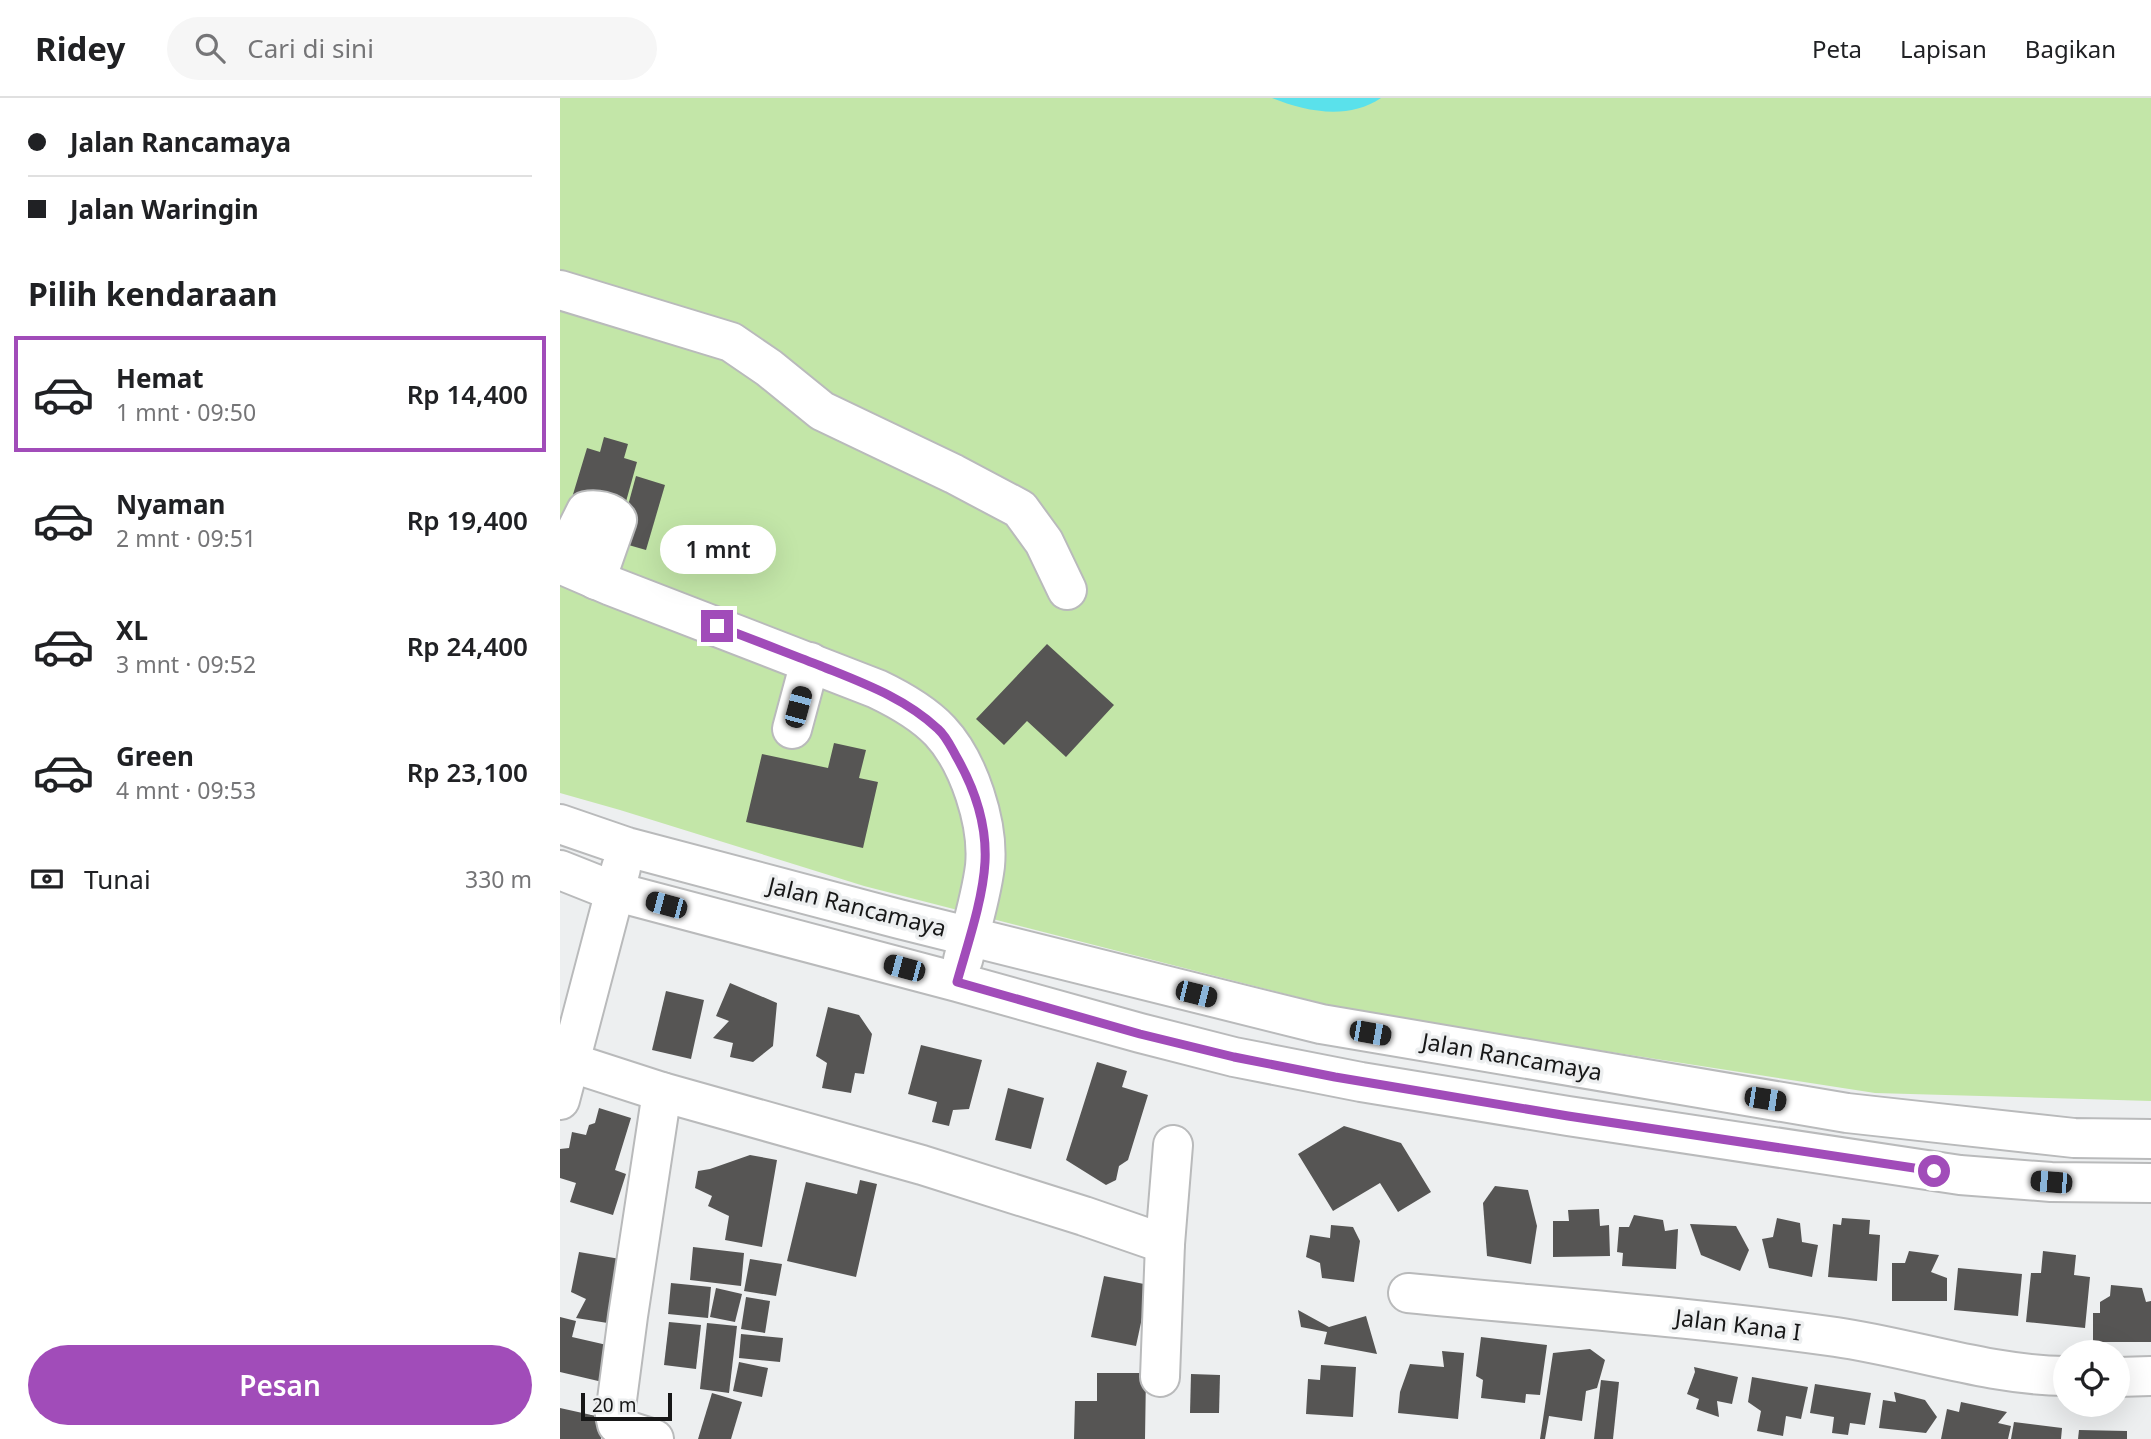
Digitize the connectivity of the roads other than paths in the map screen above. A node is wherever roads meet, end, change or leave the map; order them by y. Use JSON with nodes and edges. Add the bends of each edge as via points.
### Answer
{"nodes":[{"id":1,"x":560,"y":290,"type":"edge"},
{"id":2,"x":560,"y":564,"type":"edge"},
{"id":3,"x":596,"y":580,"type":"junction"},
{"id":4,"x":1067,"y":590,"type":"dead end"},
{"id":5,"x":810,"y":662,"type":"junction"},
{"id":6,"x":792,"y":729,"type":"dead end"},
{"id":7,"x":560,"y":824,"type":"edge"},
{"id":8,"x":627,"y":847,"type":"junction"},
{"id":9,"x":560,"y":870,"type":"edge"},
{"id":10,"x":614,"y":891,"type":"junction"},
{"id":11,"x":970,"y":935,"type":"junction"},
{"id":12,"x":957,"y":982,"type":"junction"},
{"id":13,"x":564,"y":1060,"type":"edge"},
{"id":14,"x":662,"y":1092,"type":"junction"},
{"id":15,"x":560,"y":1100,"type":"edge"},
{"id":16,"x":1962,"y":1125,"type":"junction"},
{"id":17,"x":2151,"y":1139,"type":"edge"},
{"id":18,"x":1173,"y":1145,"type":"dead end"},
{"id":19,"x":1960,"y":1175,"type":"junction"},
{"id":20,"x":2151,"y":1183,"type":"edge"},
{"id":21,"x":1165,"y":1244,"type":"junction"},
{"id":22,"x":1409,"y":1293,"type":"dead end"},
{"id":23,"x":2053,"y":1376,"type":"edge"},
{"id":24,"x":2151,"y":1376,"type":"edge"},
{"id":25,"x":1160,"y":1377,"type":"dead end"},
{"id":26,"x":2130,"y":1377,"type":"edge"},
{"id":27,"x":654,"y":1439,"type":"edge"}],
"edges":[{"from":1,"to":4,"type":"street","via":[[731,342],[822,411],[1020,509],[1045,542]]},
{"from":2,"to":3,"type":"street"},
{"from":2,"to":3,"type":"street","via":[[586,512],[612,514],[617,520]]},
{"from":3,"to":5,"type":"street"},
{"from":5,"to":6,"type":"street"},
{"from":5,"to":11,"type":"street","via":[[897,698],[941,732],[952,749],[973,789],[985,838],[982,888]]},
{"from":7,"to":8,"type":"street","name":"Jalan Rancamaya"},
{"from":8,"to":10,"type":"street"},
{"from":8,"to":11,"type":"street","name":"Jalan Rancamaya"},
{"from":9,"to":10,"type":"street","name":"Jalan Rancamaya"},
{"from":10,"to":12,"type":"street","name":"Jalan Rancamaya"},
{"from":10,"to":13,"type":"street"},
{"from":11,"to":12,"type":"street"},
{"from":11,"to":16,"type":"street","name":"Jalan Rancamaya","via":[[1321,1024],[1847,1113]]},
{"from":12,"to":19,"type":"street","name":"Jalan Rancamaya","via":[[1140,1034],[1348,1080]]},
{"from":13,"to":14,"type":"street"},
{"from":13,"to":15,"type":"street"},
{"from":14,"to":21,"type":"street","via":[[947,1173]]},
{"from":14,"to":27,"type":"street","via":[[615,1415],[617,1424],[626,1430]]},
{"from":16,"to":17,"type":"street","name":"Jalan Rancamaya","via":[[2074,1138]]},
{"from":16,"to":19,"type":"street"},
{"from":18,"to":21,"type":"street"},
{"from":19,"to":20,"type":"street","name":"Jalan Rancamaya"},
{"from":21,"to":25,"type":"street"},
{"from":22,"to":23,"type":"street","name":"Jalan Kana I","via":[[1781,1329]]},
{"from":24,"to":26,"type":"street"}]}
